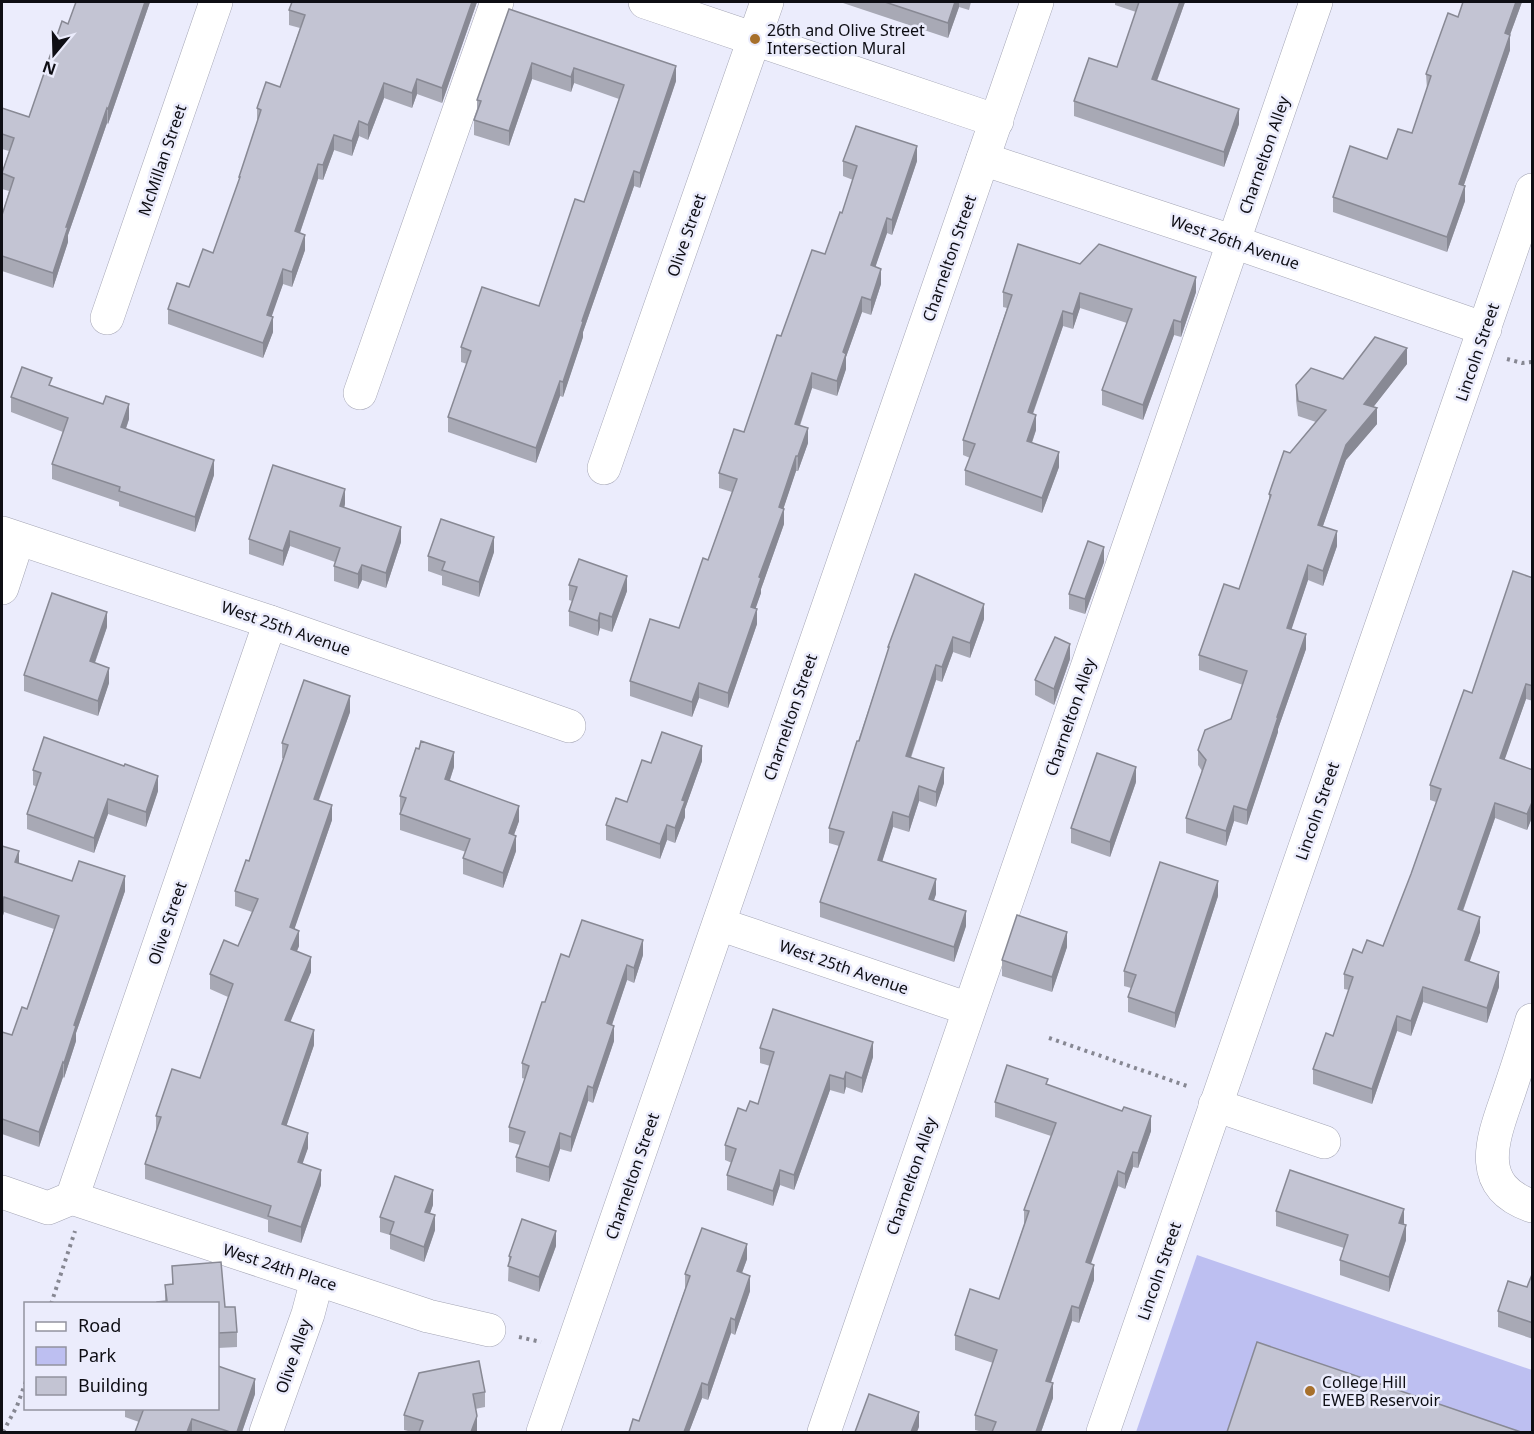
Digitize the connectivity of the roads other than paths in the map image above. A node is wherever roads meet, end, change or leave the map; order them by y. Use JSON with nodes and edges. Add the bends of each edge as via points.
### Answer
{"nodes":[{"id":1,"x":216,"y":2,"type":"edge"},
{"id":2,"x":497,"y":2,"type":"edge"},
{"id":3,"x":645,"y":2,"type":"edge"},
{"id":4,"x":768,"y":2,"type":"edge"},
{"id":5,"x":1037,"y":2,"type":"edge"},
{"id":6,"x":1316,"y":2,"type":"edge"},
{"id":7,"x":755,"y":39,"type":"junction"},
{"id":8,"x":997,"y":120,"type":"junction"},
{"id":9,"x":983,"y":159,"type":"junction"},
{"id":10,"x":1533,"y":190,"type":"edge"},
{"id":11,"x":1234,"y":242,"type":"junction"},
{"id":12,"x":107,"y":318,"type":"dead end"},
{"id":13,"x":1485,"y":329,"type":"junction"},
{"id":14,"x":360,"y":393,"type":"dead end"},
{"id":15,"x":604,"y":468,"type":"dead end"},
{"id":16,"x":10,"y":536,"type":"edge"},
{"id":17,"x":2,"y":588,"type":"edge"},
{"id":18,"x":270,"y":622,"type":"junction"},
{"id":19,"x":569,"y":726,"type":"dead end"},
{"id":20,"x":719,"y":924,"type":"junction"},
{"id":21,"x":969,"y":1009,"type":"junction"},
{"id":22,"x":1533,"y":1020,"type":"edge"},
{"id":23,"x":1217,"y":1101,"type":"junction"},
{"id":24,"x":1324,"y":1142,"type":"dead end"},
{"id":25,"x":2,"y":1192,"type":"edge"},
{"id":26,"x":60,"y":1203,"type":"junction"},
{"id":27,"x":1533,"y":1206,"type":"edge"},
{"id":28,"x":317,"y":1280,"type":"junction"},
{"id":29,"x":489,"y":1330,"type":"road end"},
{"id":30,"x":266,"y":1432,"type":"edge"},
{"id":31,"x":543,"y":1432,"type":"edge"},
{"id":32,"x":824,"y":1432,"type":"edge"},
{"id":33,"x":1103,"y":1432,"type":"edge"}],
"edges":[{"from":1,"to":12,"type":"street","name":"McMillan Street"},
{"from":2,"to":14,"type":"street"},
{"from":3,"to":7,"type":"street"},
{"from":4,"to":7,"type":"street","name":"Olive Street"},
{"from":5,"to":8,"type":"street","name":"Charnelton Street"},
{"from":6,"to":11,"type":"street","name":"Charnelton Alley"},
{"from":7,"to":8,"type":"street"},
{"from":7,"to":15,"type":"street","name":"Olive Street"},
{"from":8,"to":9,"type":"street","name":"Charnelton Street"},
{"from":9,"to":11,"type":"street","name":"West 26th Avenue"},
{"from":9,"to":20,"type":"street","name":"Charnelton Street"},
{"from":10,"to":13,"type":"street","name":"Lincoln Street"},
{"from":11,"to":13,"type":"street","name":"West 26th Avenue"},
{"from":11,"to":21,"type":"street","name":"Charnelton Alley"},
{"from":13,"to":23,"type":"street","name":"Lincoln Street"},
{"from":16,"to":17,"type":"street"},
{"from":16,"to":18,"type":"street","name":"West 25th Avenue"},
{"from":18,"to":19,"type":"street","name":"West 25th Avenue"},
{"from":18,"to":26,"type":"street","name":"Olive Street"},
{"from":20,"to":21,"type":"street","name":"West 25th Avenue"},
{"from":20,"to":31,"type":"street","name":"Charnelton Street"},
{"from":21,"to":32,"type":"street","name":"Charnelton Alley"},
{"from":22,"to":27,"type":"street","via":[[1491,1154],[1505,1190]]},
{"from":23,"to":24,"type":"street"},
{"from":23,"to":33,"type":"street","name":"Lincoln Street"},
{"from":25,"to":26,"type":"street","name":"West 24th Place"},
{"from":26,"to":28,"type":"street","name":"West 24th Place"},
{"from":28,"to":29,"type":"street","name":"West 24th Place","via":[[428,1316]]},
{"from":28,"to":30,"type":"street","name":"Olive Alley"}]}
